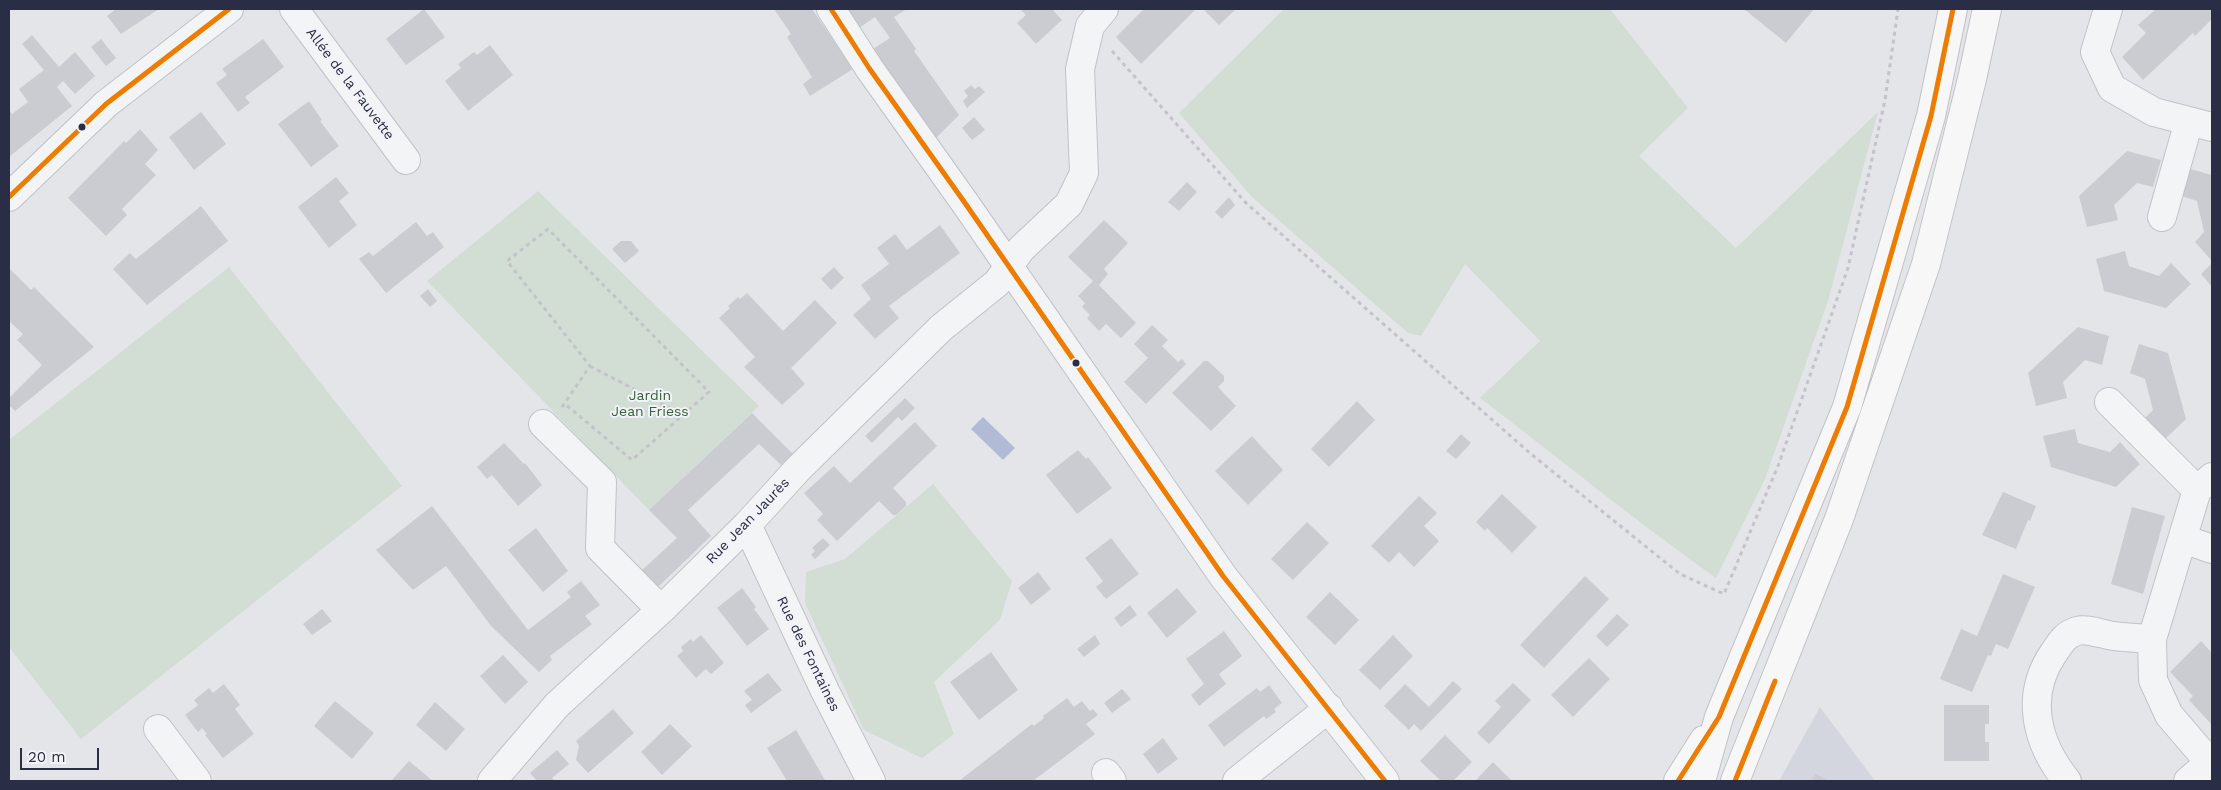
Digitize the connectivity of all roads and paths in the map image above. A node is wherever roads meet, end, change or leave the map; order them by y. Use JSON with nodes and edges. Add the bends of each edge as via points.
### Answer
{"nodes":[{"id":1,"x":229,"y":9,"type":"edge"},
{"id":2,"x":294,"y":9,"type":"edge"},
{"id":3,"x":831,"y":9,"type":"edge"},
{"id":4,"x":1898,"y":9,"type":"edge"},
{"id":5,"x":1953,"y":9,"type":"edge"},
{"id":6,"x":1987,"y":9,"type":"edge"},
{"id":7,"x":2108,"y":9,"type":"edge"},
{"id":8,"x":1097,"y":17,"type":"edge"},
{"id":9,"x":2201,"y":124,"type":"edge"},
{"id":10,"x":406,"y":160,"type":"dead end"},
{"id":11,"x":9,"y":197,"type":"edge"},
{"id":12,"x":2162,"y":216,"type":"dead end"},
{"id":13,"x":1009,"y":267,"type":"junction"},
{"id":14,"x":590,"y":366,"type":"junction"},
{"id":15,"x":2109,"y":402,"type":"dead end"},
{"id":16,"x":683,"y":415,"type":"junction"},
{"id":17,"x":543,"y":424,"type":"dead end"},
{"id":18,"x":2205,"y":484,"type":"edge"},
{"id":19,"x":747,"y":525,"type":"junction"},
{"id":20,"x":2183,"y":539,"type":"junction"},
{"id":21,"x":2212,"y":548,"type":"edge"},
{"id":22,"x":661,"y":610,"type":"junction"},
{"id":23,"x":2152,"y":639,"type":"junction"},
{"id":24,"x":1329,"y":708,"type":"junction"},
{"id":25,"x":1719,"y":717,"type":"junction"},
{"id":26,"x":158,"y":729,"type":"dead end"},
{"id":27,"x":2211,"y":764,"type":"edge"},
{"id":28,"x":197,"y":781,"type":"edge"},
{"id":29,"x":492,"y":781,"type":"edge"},
{"id":30,"x":872,"y":781,"type":"edge"},
{"id":31,"x":1236,"y":781,"type":"edge"},
{"id":32,"x":1385,"y":781,"type":"edge"},
{"id":33,"x":1678,"y":781,"type":"edge"},
{"id":34,"x":1682,"y":781,"type":"edge"},
{"id":35,"x":1701,"y":781,"type":"edge"},
{"id":36,"x":1735,"y":781,"type":"edge"},
{"id":37,"x":2067,"y":781,"type":"edge"},
{"id":38,"x":2188,"y":781,"type":"edge"}],
"edges":[{"from":1,"to":11,"type":"street","via":[[106,104]]},
{"from":2,"to":10,"type":"street","name":"Allée de la Fauvette"},
{"from":3,"to":13,"type":"street"},
{"from":4,"to":8,"type":"path","via":[[1885,100],[1848,268],[1778,466],[1724,594],[1680,574],[1531,454],[1246,203]]},
{"from":5,"to":25,"type":"main road","via":[[1931,116],[1847,407]]},
{"from":6,"to":36,"type":"main road","via":[[1926,264],[1839,519]]},
{"from":7,"to":9,"type":"street","via":[[2095,52],[2112,88],[2154,112]]},
{"from":8,"to":13,"type":"street","name":"Rue Jean Jaurès","via":[[1080,69],[1084,173],[1069,204],[1022,249]]},
{"from":9,"to":12,"type":"street"},
{"from":13,"to":19,"type":"street","name":"Rue Jean Jaurès","via":[[997,283],[941,328],[798,469]]},
{"from":13,"to":24,"type":"street","via":[[1223,576]]},
{"from":14,"to":16,"type":"path"},
{"from":14,"to":16,"type":"path","via":[[565,404],[632,460]]},
{"from":14,"to":16,"type":"path","via":[[507,262],[548,229],[709,392]]},
{"from":15,"to":18,"type":"street"},
{"from":17,"to":22,"type":"street","via":[[602,482],[600,548]]},
{"from":18,"to":20,"type":"street"},
{"from":19,"to":22,"type":"street","name":"Rue Jean Jaurès"},
{"from":19,"to":30,"type":"street","name":"Rue des Fontaines"},
{"from":20,"to":21,"type":"street"},
{"from":20,"to":23,"type":"street"},
{"from":22,"to":29,"type":"street","name":"Rue Jean Jaurès","via":[[557,704]]},
{"from":23,"to":27,"type":"street","via":[[2153,680],[2169,715]]},
{"from":23,"to":37,"type":"street","via":[[2079,630],[2064,636],[2050,658],[2041,679],[2036,712],[2040,734],[2050,758]]},
{"from":24,"to":31,"type":"street"},
{"from":24,"to":32,"type":"street"},
{"from":25,"to":33,"type":"main road"},
{"from":25,"to":34,"type":"main road"},
{"from":25,"to":35,"type":"main road"},
{"from":26,"to":28,"type":"street"},
{"from":27,"to":38,"type":"street"}]}
